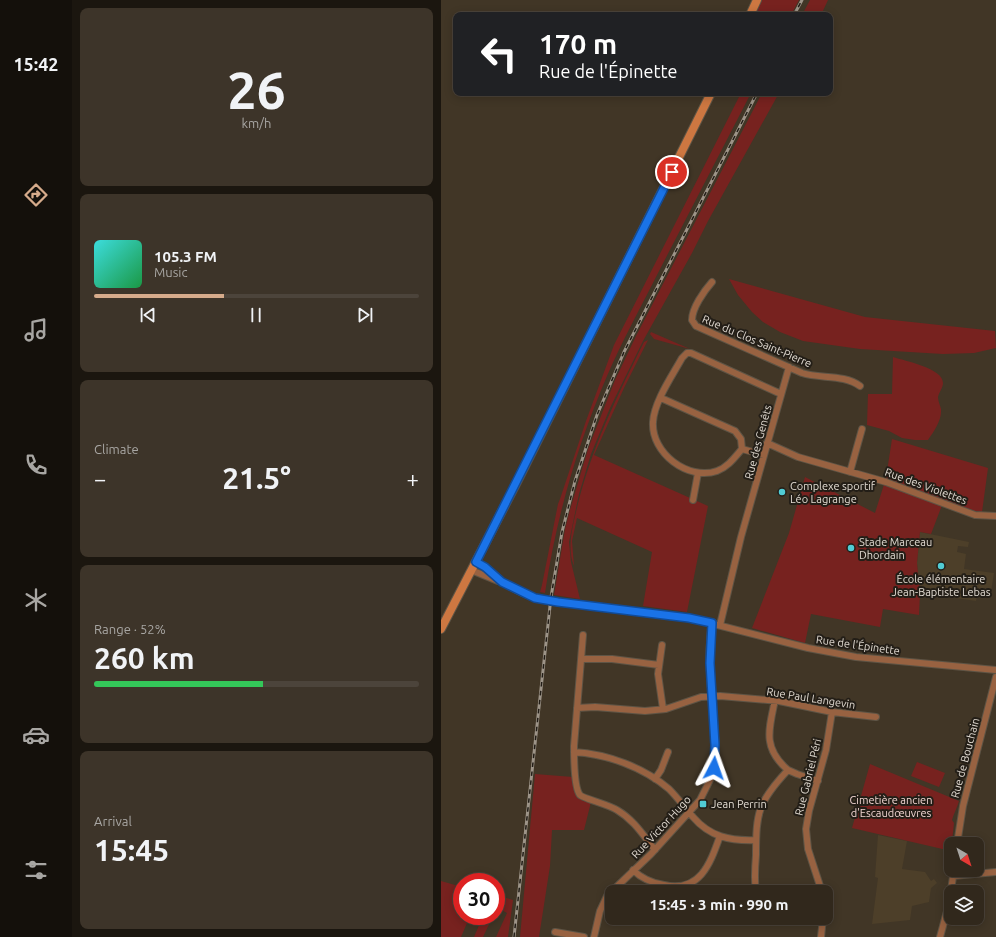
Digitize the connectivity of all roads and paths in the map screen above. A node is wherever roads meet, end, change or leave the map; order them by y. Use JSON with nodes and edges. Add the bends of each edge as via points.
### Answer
{"nodes":[{"id":1,"x":757,"y":0,"type":"edge"},
{"id":2,"x":751,"y":12,"type":"edge"},
{"id":3,"x":709,"y":96,"type":"edge"},
{"id":4,"x":712,"y":282,"type":"dead end"},
{"id":5,"x":789,"y":367,"type":"junction"},
{"id":6,"x":860,"y":386,"type":"dead end"},
{"id":7,"x":781,"y":394,"type":"junction"},
{"id":8,"x":661,"y":398,"type":"junction"},
{"id":9,"x":862,"y":429,"type":"dead end"},
{"id":10,"x":767,"y":443,"type":"junction"},
{"id":11,"x":742,"y":449,"type":"junction"},
{"id":12,"x":764,"y":455,"type":"junction"},
{"id":13,"x":850,"y":472,"type":"junction"},
{"id":14,"x":698,"y":473,"type":"junction"},
{"id":15,"x":693,"y":500,"type":"dead end"},
{"id":16,"x":996,"y":516,"type":"edge"},
{"id":17,"x":476,"y":562,"type":"junction"},
{"id":18,"x":471,"y":570,"type":"junction"},
{"id":19,"x":502,"y":582,"type":"junction"},
{"id":20,"x":712,"y":623,"type":"junction"},
{"id":21,"x":721,"y":625,"type":"junction"},
{"id":22,"x":441,"y":629,"type":"edge"},
{"id":23,"x":583,"y":635,"type":"dead end"},
{"id":24,"x":662,"y":645,"type":"dead end"},
{"id":25,"x":582,"y":659,"type":"junction"},
{"id":26,"x":659,"y":665,"type":"junction"},
{"id":27,"x":996,"y":670,"type":"edge"},
{"id":28,"x":996,"y":677,"type":"edge"},
{"id":29,"x":711,"y":696,"type":"junction"},
{"id":30,"x":775,"y":700,"type":"junction"},
{"id":31,"x":577,"y":708,"type":"junction"},
{"id":32,"x":663,"y":709,"type":"junction"},
{"id":33,"x":832,"y":712,"type":"junction"},
{"id":34,"x":876,"y":717,"type":"dead end"},
{"id":35,"x":574,"y":752,"type":"junction"},
{"id":36,"x":668,"y":752,"type":"dead end"},
{"id":37,"x":788,"y":770,"type":"junction"},
{"id":38,"x":655,"y":779,"type":"junction"},
{"id":39,"x":818,"y":781,"type":"junction"},
{"id":40,"x":689,"y":813,"type":"junction"},
{"id":41,"x":719,"y":836,"type":"junction"},
{"id":42,"x":958,"y":837,"type":"edge"},
{"id":43,"x":756,"y":840,"type":"junction"},
{"id":44,"x":655,"y":850,"type":"junction"},
{"id":45,"x":633,"y":870,"type":"junction"},
{"id":46,"x":984,"y":872,"type":"edge"},
{"id":47,"x":996,"y":872,"type":"edge"},
{"id":48,"x":952,"y":877,"type":"edge"},
{"id":49,"x":756,"y":885,"type":"edge"},
{"id":50,"x":820,"y":885,"type":"edge"},
{"id":51,"x":822,"y":925,"type":"edge"},
{"id":52,"x":555,"y":932,"type":"dead end"},
{"id":53,"x":583,"y":937,"type":"edge"},
{"id":54,"x":594,"y":937,"type":"edge"},
{"id":55,"x":821,"y":937,"type":"edge"},
{"id":56,"x":941,"y":937,"type":"edge"}],
"edges":[{"from":1,"to":2,"type":"main road"},
{"from":3,"to":17,"type":"main road"},
{"from":4,"to":5,"type":"street","name":"Rue du Clos Saint-Pierre","via":[[702,293],[692,316],[694,324]]},
{"from":5,"to":6,"type":"street","name":"Rue du Clos Saint-Pierre","via":[[809,375],[848,380]]},
{"from":5,"to":7,"type":"street","name":"Rue des Genêts"},
{"from":7,"to":8,"type":"street","via":[[687,353]]},
{"from":7,"to":10,"type":"street","name":"Rue des Genêts"},
{"from":8,"to":11,"type":"street","via":[[735,431],[741,438]]},
{"from":8,"to":14,"type":"street","via":[[653,418],[656,442],[672,460]]},
{"from":9,"to":13,"type":"street"},
{"from":10,"to":12,"type":"street","name":"Rue des Genêts"},
{"from":10,"to":13,"type":"street","name":"Rue des Violettes","via":[[798,458]]},
{"from":11,"to":12,"type":"street"},
{"from":11,"to":14,"type":"street","via":[[722,468]]},
{"from":12,"to":21,"type":"street","name":"Rue des Genêts","via":[[740,541]]},
{"from":13,"to":16,"type":"street","name":"Rue des Violettes","via":[[887,482],[982,516]]},
{"from":14,"to":15,"type":"street"},
{"from":17,"to":18,"type":"main road"},
{"from":17,"to":19,"type":"street","name":"Rue de l'Épinette"},
{"from":18,"to":19,"type":"street","name":"Rue de l'Épinette"},
{"from":18,"to":22,"type":"main road"},
{"from":19,"to":20,"type":"street","name":"Rue de l'Épinette","via":[[544,600]]},
{"from":20,"to":21,"type":"street","name":"Rue de l'Épinette"},
{"from":20,"to":29,"type":"street","name":"Rue Victor Hugo"},
{"from":21,"to":27,"type":"street","name":"Rue de l'Épinette","via":[[808,648],[856,657]]},
{"from":23,"to":25,"type":"street"},
{"from":24,"to":26,"type":"street"},
{"from":25,"to":26,"type":"street","via":[[612,659]]},
{"from":25,"to":31,"type":"street"},
{"from":26,"to":32,"type":"street"},
{"from":28,"to":42,"type":"street","name":"Rue de Bouchain","via":[[963,806]]},
{"from":29,"to":30,"type":"street","name":"Rue Paul Langevin"},
{"from":29,"to":32,"type":"street","name":"Rue Paul Langevin"},
{"from":29,"to":40,"type":"street","name":"Rue Victor Hugo","via":[[714,768],[705,792]]},
{"from":30,"to":33,"type":"street","name":"Rue Paul Langevin"},
{"from":30,"to":37,"type":"street","via":[[769,741],[776,757]]},
{"from":31,"to":32,"type":"street","name":"Rue Paul Langevin","via":[[595,707],[640,712]]},
{"from":31,"to":35,"type":"street"},
{"from":33,"to":34,"type":"street","name":"Rue Paul Langevin"},
{"from":33,"to":39,"type":"street","name":"Rue Gabriel Péri"},
{"from":35,"to":38,"type":"street","via":[[601,755],[642,771]]},
{"from":35,"to":44,"type":"street","via":[[579,793],[584,798],[620,812],[638,828]]},
{"from":36,"to":38,"type":"street"},
{"from":37,"to":39,"type":"street"},
{"from":37,"to":43,"type":"street","via":[[761,804]]},
{"from":38,"to":40,"type":"street","via":[[672,793]]},
{"from":39,"to":50,"type":"street","name":"Rue Gabriel Péri","via":[[808,815],[806,834]]},
{"from":40,"to":41,"type":"street","via":[[702,826]]},
{"from":40,"to":44,"type":"street","name":"Rue Victor Hugo"},
{"from":41,"to":43,"type":"street","via":[[736,840]]},
{"from":41,"to":45,"type":"street","via":[[706,870],[690,883],[677,886],[663,885],[645,879]]},
{"from":43,"to":49,"type":"street"},
{"from":44,"to":45,"type":"street","name":"Rue Victor Hugo"},
{"from":45,"to":54,"type":"street","name":"Rue Victor Hugo","via":[[604,900]]},
{"from":46,"to":47,"type":"street"},
{"from":48,"to":56,"type":"street"},
{"from":51,"to":55,"type":"street"},
{"from":52,"to":53,"type":"street"}]}
